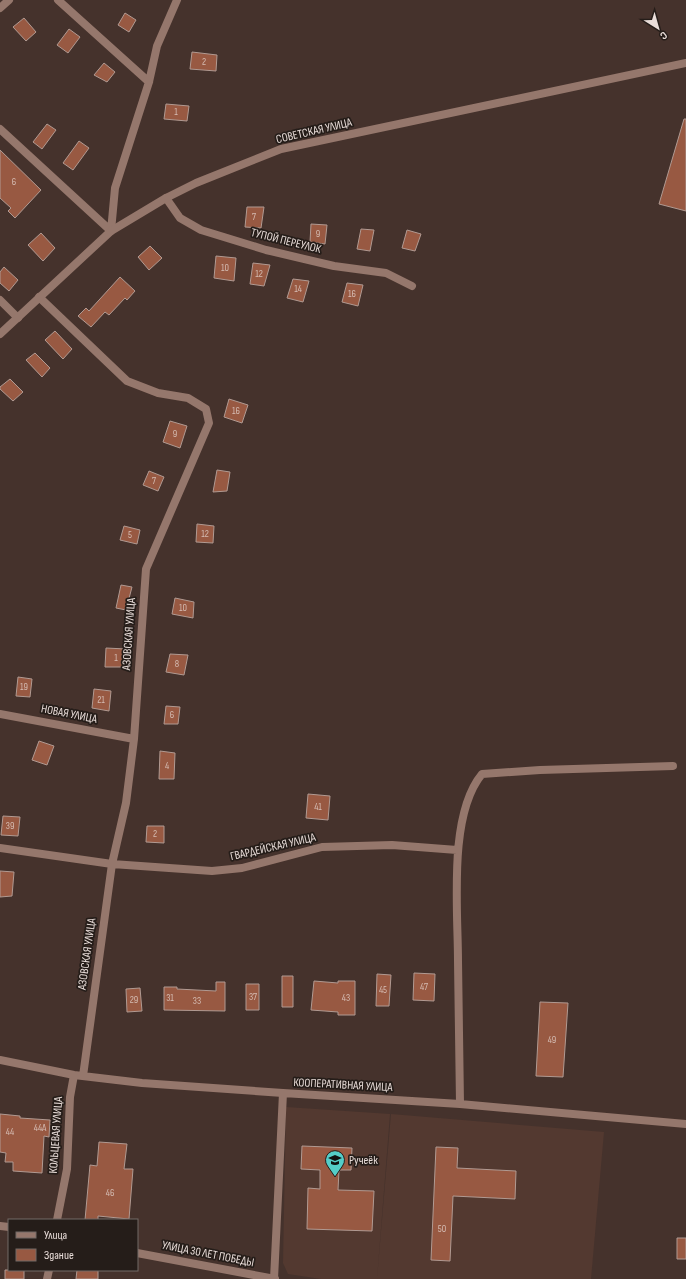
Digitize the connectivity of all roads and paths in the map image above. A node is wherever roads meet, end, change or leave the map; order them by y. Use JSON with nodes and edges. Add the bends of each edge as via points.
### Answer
{"nodes":[{"id":1,"x":10,"y":0,"type":"edge"},
{"id":2,"x":58,"y":0,"type":"edge"},
{"id":3,"x":177,"y":0,"type":"edge"},
{"id":4,"x":0,"y":8,"type":"edge"},
{"id":5,"x":686,"y":63,"type":"edge"},
{"id":6,"x":149,"y":82,"type":"junction"},
{"id":7,"x":0,"y":129,"type":"edge"},
{"id":8,"x":166,"y":198,"type":"junction"},
{"id":9,"x":111,"y":231,"type":"junction"},
{"id":10,"x":412,"y":286,"type":"dead end"},
{"id":11,"x":39,"y":297,"type":"junction"},
{"id":12,"x":0,"y":300,"type":"edge"},
{"id":13,"x":18,"y":318,"type":"junction"},
{"id":14,"x":0,"y":334,"type":"edge"},
{"id":15,"x":0,"y":714,"type":"edge"},
{"id":16,"x":134,"y":739,"type":"junction"},
{"id":17,"x":673,"y":766,"type":"dead end"},
{"id":18,"x":0,"y":848,"type":"edge"},
{"id":19,"x":457,"y":850,"type":"junction"},
{"id":20,"x":112,"y":864,"type":"junction"},
{"id":21,"x":0,"y":1060,"type":"edge"},
{"id":22,"x":74,"y":1075,"type":"junction"},
{"id":23,"x":83,"y":1076,"type":"junction"},
{"id":24,"x":283,"y":1093,"type":"junction"},
{"id":25,"x":460,"y":1104,"type":"junction"},
{"id":26,"x":686,"y":1124,"type":"edge"},
{"id":27,"x":57,"y":1219,"type":"edge"},
{"id":28,"x":138,"y":1253,"type":"edge"},
{"id":29,"x":275,"y":1279,"type":"edge"}],
"edges":[{"from":1,"to":4,"type":"street"},
{"from":2,"to":6,"type":"street"},
{"from":3,"to":6,"type":"street","via":[[157,46]]},
{"from":5,"to":8,"type":"street","name":"СОВЕТСКАЯ УЛИЦА","via":[[281,149],[196,183]]},
{"from":6,"to":9,"type":"street","via":[[114,188]]},
{"from":7,"to":9,"type":"street"},
{"from":8,"to":9,"type":"street","name":"СОВЕТСКАЯ УЛИЦА"},
{"from":8,"to":10,"type":"street","name":"ТУПОЙ ПЕРЕУЛОК","via":[[180,218],[201,230],[266,250],[334,266],[386,273]]},
{"from":9,"to":11,"type":"street","name":"СОВЕТСКАЯ УЛИЦА"},
{"from":11,"to":13,"type":"street","name":"СОВЕТСКАЯ УЛИЦА"},
{"from":11,"to":16,"type":"street","name":"АЗОВСКАЯ УЛИЦА","via":[[127,381],[158,393],[188,398],[206,409],[209,423],[146,569]]},
{"from":12,"to":13,"type":"street"},
{"from":13,"to":14,"type":"street","name":"СОВЕТСКАЯ УЛИЦА"},
{"from":15,"to":16,"type":"street","name":"НОВАЯ УЛИЦА"},
{"from":16,"to":20,"type":"street","name":"АЗОВСКАЯ УЛИЦА","via":[[126,802]]},
{"from":17,"to":19,"type":"street","via":[[482,774],[474,783],[466,807]]},
{"from":18,"to":20,"type":"street","name":"ГВАРДЕЙСКАЯ УЛИЦА"},
{"from":19,"to":20,"type":"street","name":"ГВАРДЕЙСКАЯ УЛИЦА","via":[[392,845],[322,847],[242,868],[212,871]]},
{"from":19,"to":25,"type":"street"},
{"from":20,"to":23,"type":"street","name":"АЗОВСКАЯ УЛИЦА"},
{"from":21,"to":22,"type":"street","name":"КООПЕРАТИВНАЯ УЛИЦА"},
{"from":22,"to":23,"type":"street","name":"КООПЕРАТИВНАЯ УЛИЦА"},
{"from":22,"to":27,"type":"street","name":"КОЛЬЦЕВАЯ УЛИЦА","via":[[70,1097],[67,1169]]},
{"from":23,"to":24,"type":"street","name":"КООПЕРАТИВНАЯ УЛИЦА"},
{"from":24,"to":25,"type":"street","name":"КООПЕРАТИВНАЯ УЛИЦА"},
{"from":24,"to":29,"type":"street"},
{"from":25,"to":26,"type":"street","name":"КООПЕРАТИВНАЯ УЛИЦА"},
{"from":28,"to":29,"type":"street","name":"УЛИЦА 30 ЛЕТ ПОБЕДЫ"}]}
